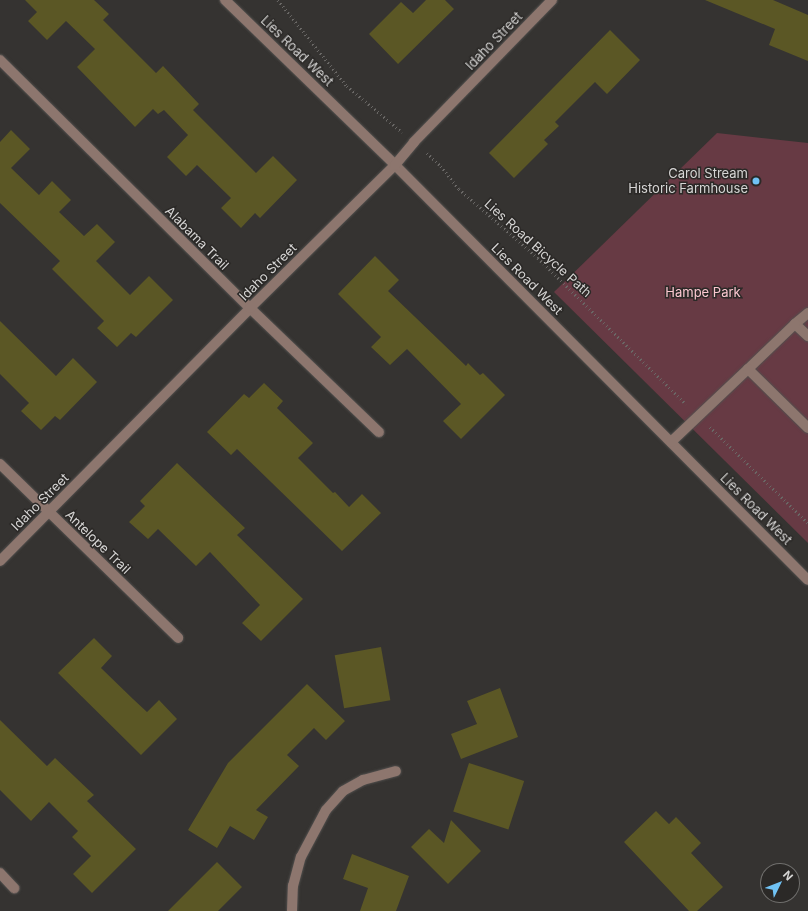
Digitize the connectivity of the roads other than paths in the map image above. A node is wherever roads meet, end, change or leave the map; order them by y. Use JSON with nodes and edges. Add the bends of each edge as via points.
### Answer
{"nodes":[{"id":1,"x":225,"y":0,"type":"edge"},
{"id":2,"x":552,"y":0,"type":"edge"},
{"id":3,"x":0,"y":60,"type":"edge"},
{"id":4,"x":395,"y":165,"type":"junction"},
{"id":5,"x":250,"y":308,"type":"junction"},
{"id":6,"x":808,"y":313,"type":"edge"},
{"id":7,"x":795,"y":324,"type":"junction"},
{"id":8,"x":808,"y":336,"type":"edge"},
{"id":9,"x":748,"y":369,"type":"junction"},
{"id":10,"x":808,"y":428,"type":"edge"},
{"id":11,"x":379,"y":432,"type":"dead end"},
{"id":12,"x":671,"y":442,"type":"junction"},
{"id":13,"x":0,"y":464,"type":"edge"},
{"id":14,"x":48,"y":512,"type":"junction"},
{"id":15,"x":0,"y":561,"type":"edge"},
{"id":16,"x":808,"y":580,"type":"edge"},
{"id":17,"x":178,"y":638,"type":"dead end"},
{"id":18,"x":396,"y":771,"type":"dead end"},
{"id":19,"x":0,"y":873,"type":"edge"},
{"id":20,"x":14,"y":888,"type":"dead end"},
{"id":21,"x":292,"y":911,"type":"edge"}],
"edges":[{"from":1,"to":4,"type":"street","name":"Lies Road West"},
{"from":2,"to":4,"type":"street","name":"Idaho Street","via":[[414,142]]},
{"from":3,"to":5,"type":"street","name":"Alabama Trail"},
{"from":4,"to":5,"type":"street","name":"Idaho Street"},
{"from":4,"to":12,"type":"street","name":"Lies Road West"},
{"from":5,"to":11,"type":"street","name":"Alabama Trail"},
{"from":5,"to":14,"type":"street","name":"Idaho Street"},
{"from":6,"to":7,"type":"street"},
{"from":7,"to":8,"type":"street"},
{"from":7,"to":9,"type":"street"},
{"from":9,"to":10,"type":"street"},
{"from":9,"to":12,"type":"street"},
{"from":12,"to":16,"type":"street","name":"Lies Road West"},
{"from":13,"to":14,"type":"street","name":"Antelope Trail"},
{"from":14,"to":15,"type":"street","name":"Idaho Street"},
{"from":14,"to":17,"type":"street","name":"Antelope Trail"},
{"from":18,"to":21,"type":"street","via":[[363,780],[343,791],[326,810],[301,857],[294,886]]},
{"from":19,"to":20,"type":"street"}]}
